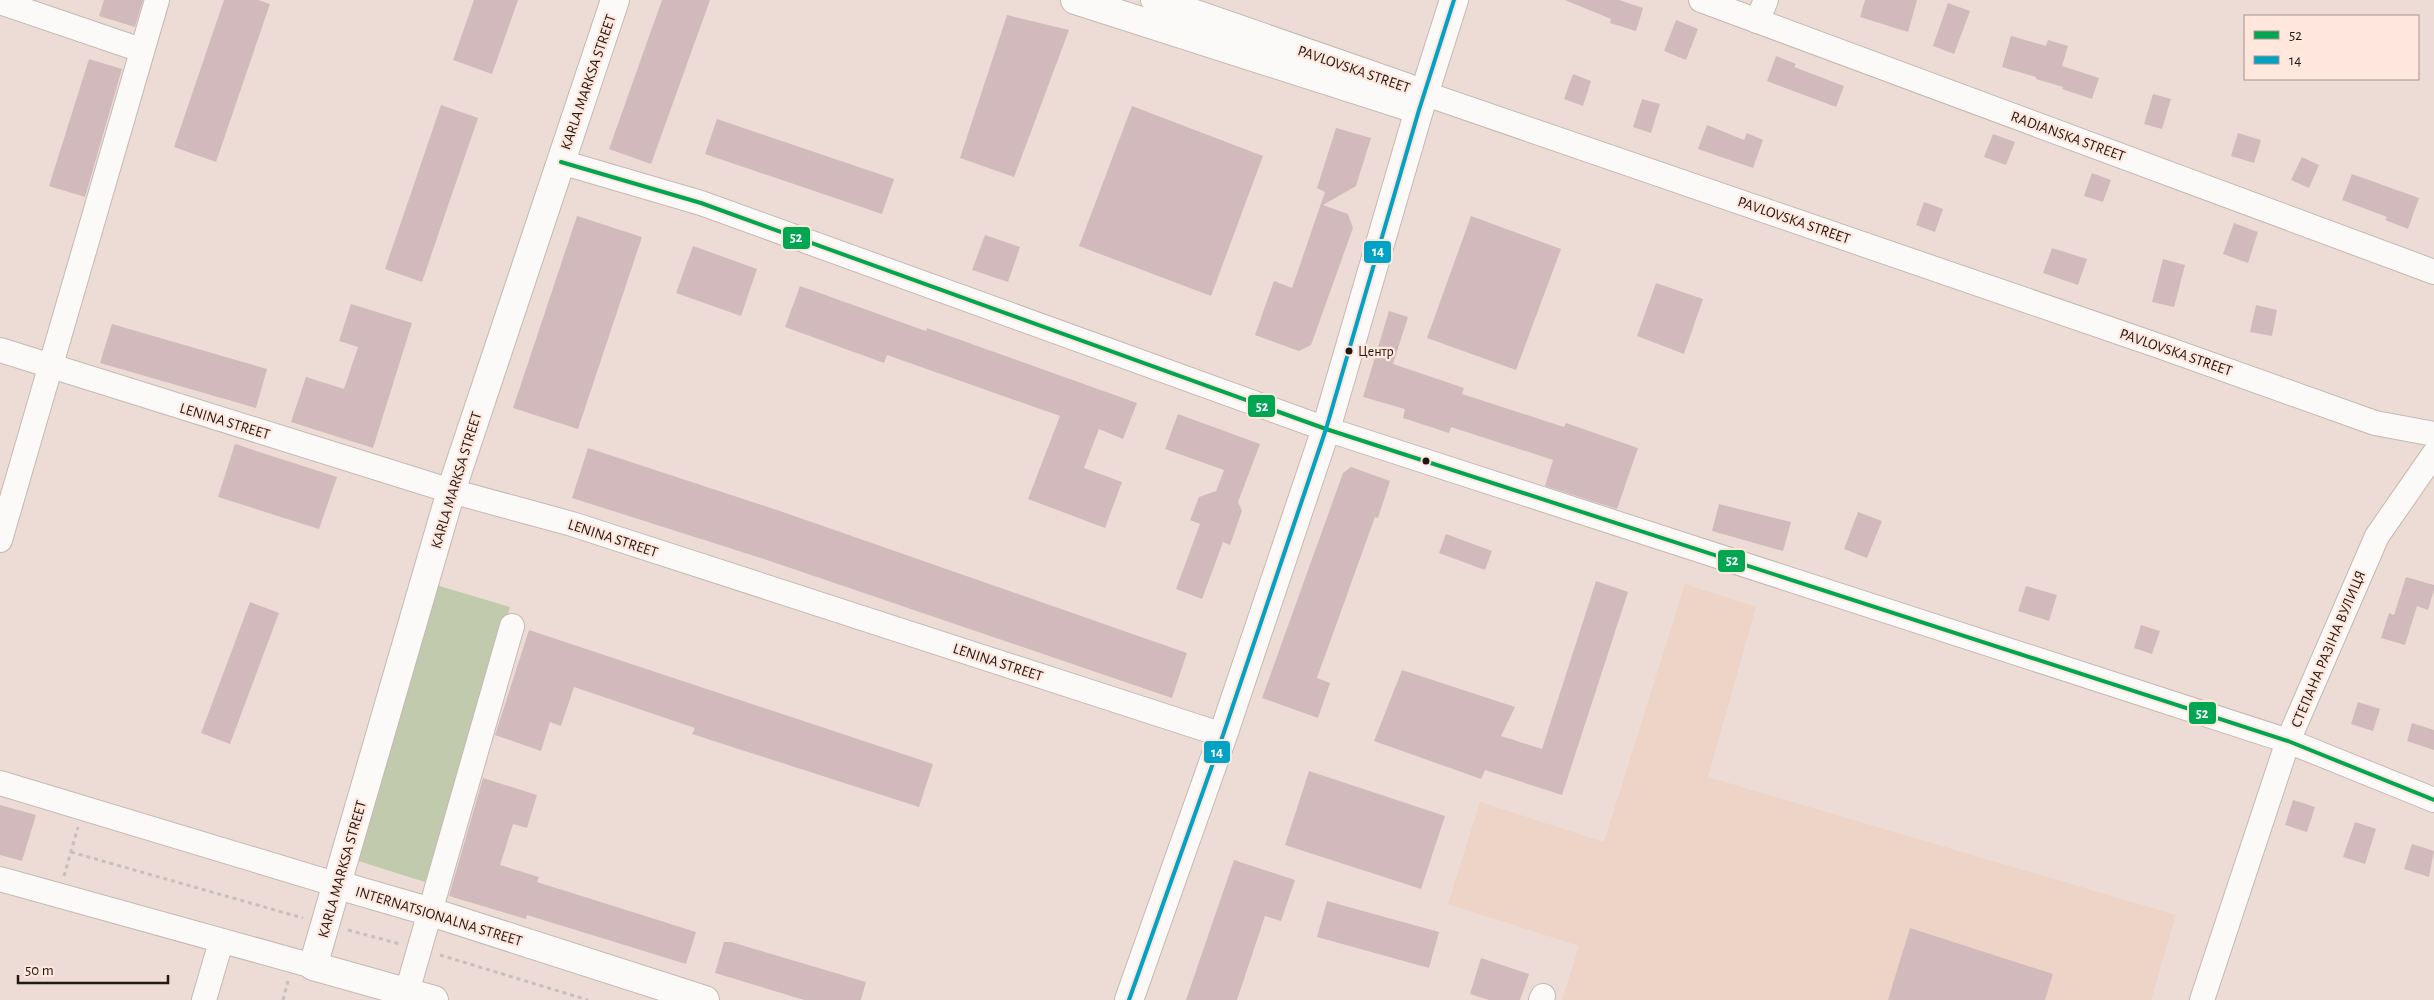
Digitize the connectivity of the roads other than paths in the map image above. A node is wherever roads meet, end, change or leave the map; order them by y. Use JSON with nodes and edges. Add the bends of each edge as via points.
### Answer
{"nodes":[{"id":1,"x":157,"y":0,"type":"edge"},
{"id":2,"x":615,"y":0,"type":"edge"},
{"id":3,"x":1075,"y":0,"type":"edge"},
{"id":4,"x":1155,"y":0,"type":"edge"},
{"id":5,"x":1454,"y":0,"type":"edge"},
{"id":6,"x":1702,"y":0,"type":"edge"},
{"id":7,"x":0,"y":2,"type":"edge"},
{"id":8,"x":1762,"y":11,"type":"edge"},
{"id":9,"x":141,"y":50,"type":"junction"},
{"id":10,"x":1422,"y":102,"type":"junction"},
{"id":11,"x":560,"y":162,"type":"junction"},
{"id":12,"x":2434,"y":272,"type":"edge"},
{"id":13,"x":0,"y":350,"type":"edge"},
{"id":14,"x":50,"y":366,"type":"junction"},
{"id":15,"x":1326,"y":429,"type":"junction"},
{"id":16,"x":2434,"y":434,"type":"edge"},
{"id":17,"x":2434,"y":454,"type":"edge"},
{"id":18,"x":451,"y":491,"type":"junction"},
{"id":19,"x":0,"y":540,"type":"edge"},
{"id":20,"x":512,"y":626,"type":"dead end"},
{"id":21,"x":1222,"y":734,"type":"junction"},
{"id":22,"x":2288,"y":741,"type":"junction"},
{"id":23,"x":0,"y":783,"type":"edge"},
{"id":24,"x":2434,"y":800,"type":"edge"},
{"id":25,"x":0,"y":879,"type":"edge"},
{"id":26,"x":338,"y":885,"type":"junction"},
{"id":27,"x":431,"y":912,"type":"junction"},
{"id":28,"x":221,"y":942,"type":"junction"},
{"id":29,"x":312,"y":966,"type":"junction"},
{"id":30,"x":407,"y":992,"type":"junction"},
{"id":31,"x":204,"y":1000,"type":"edge"},
{"id":32,"x":434,"y":1000,"type":"edge"},
{"id":33,"x":705,"y":1000,"type":"edge"},
{"id":34,"x":1129,"y":1000,"type":"edge"},
{"id":35,"x":2202,"y":1000,"type":"edge"}],
"edges":[{"from":1,"to":9,"type":"street"},
{"from":2,"to":11,"type":"street","name":"KARLA MARKSA STREET"},
{"from":3,"to":10,"type":"street","name":"PAVLOVSKA STREET"},
{"from":4,"to":10,"type":"street","name":"PAVLOVSKA STREET"},
{"from":5,"to":10,"type":"street"},
{"from":6,"to":8,"type":"street","name":"RADIANSKA STREET"},
{"from":7,"to":9,"type":"street"},
{"from":8,"to":12,"type":"street","name":"RADIANSKA STREET"},
{"from":9,"to":14,"type":"street"},
{"from":10,"to":15,"type":"street"},
{"from":10,"to":16,"type":"street","name":"PAVLOVSKA STREET","via":[[2150,343],[2375,423]]},
{"from":11,"to":15,"type":"street","via":[[701,204]]},
{"from":11,"to":18,"type":"street","name":"KARLA MARKSA STREET"},
{"from":13,"to":14,"type":"street","name":"LENINA STREET"},
{"from":14,"to":18,"type":"street","name":"LENINA STREET"},
{"from":14,"to":19,"type":"street"},
{"from":15,"to":21,"type":"street"},
{"from":15,"to":22,"type":"street"},
{"from":17,"to":22,"type":"street","name":"СТЕПАНА РАЗІНА ВУЛИЦЯ","via":[[2377,536]]},
{"from":18,"to":21,"type":"street","name":"LENINA STREET","via":[[572,524]]},
{"from":18,"to":26,"type":"street","name":"KARLA MARKSA STREET"},
{"from":20,"to":27,"type":"street"},
{"from":21,"to":34,"type":"street"},
{"from":22,"to":24,"type":"street"},
{"from":22,"to":35,"type":"street","name":"СТЕПАНА РАЗІНА ВУЛИЦЯ"},
{"from":23,"to":26,"type":"street","name":"INTERNATSIONALNA STREET"},
{"from":25,"to":28,"type":"street"},
{"from":26,"to":27,"type":"street","name":"INTERNATSIONALNA STREET"},
{"from":26,"to":29,"type":"street","name":"KARLA MARKSA STREET"},
{"from":27,"to":30,"type":"street"},
{"from":27,"to":33,"type":"street","name":"INTERNATSIONALNA STREET"},
{"from":28,"to":29,"type":"street"},
{"from":28,"to":31,"type":"street"},
{"from":29,"to":30,"type":"street"},
{"from":30,"to":32,"type":"street"}]}
